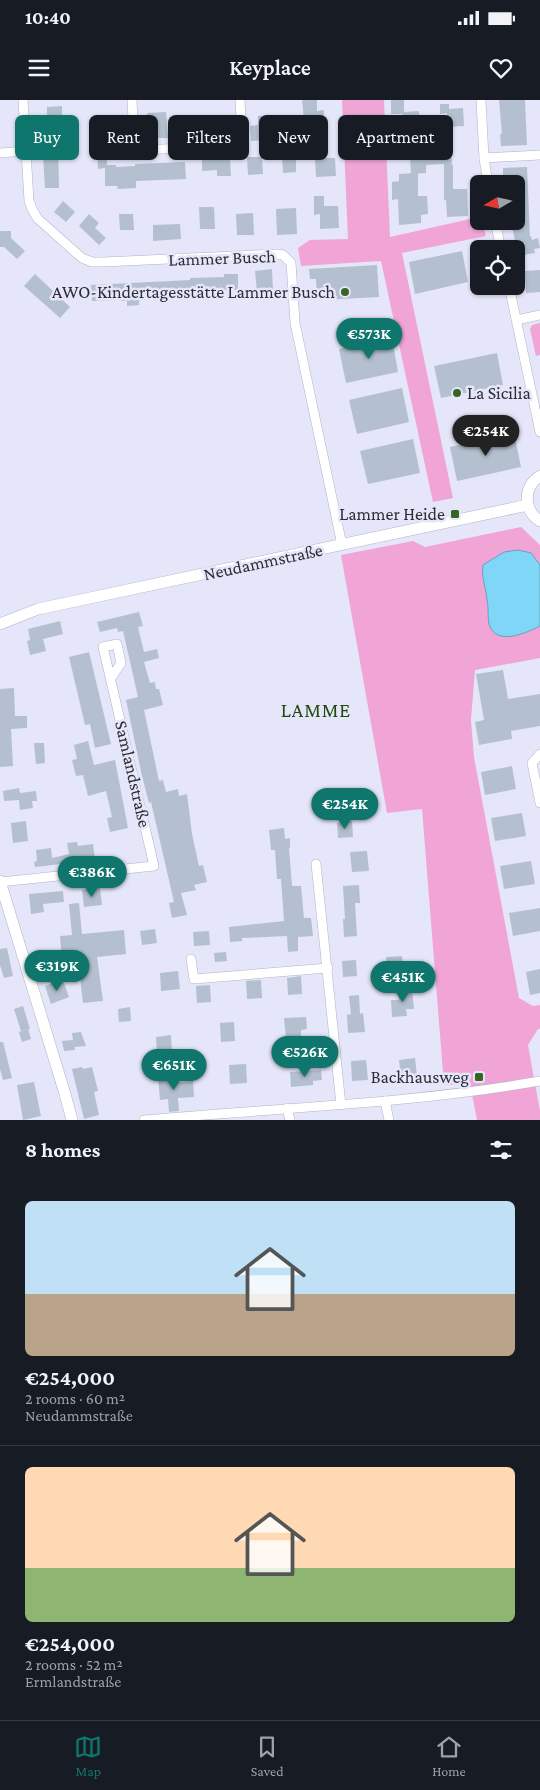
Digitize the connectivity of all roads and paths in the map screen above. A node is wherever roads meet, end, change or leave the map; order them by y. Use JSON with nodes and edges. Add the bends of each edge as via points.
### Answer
{"nodes":[{"id":1,"x":23,"y":100,"type":"edge"},
{"id":2,"x":132,"y":100,"type":"edge"},
{"id":3,"x":240,"y":100,"type":"edge"},
{"id":4,"x":481,"y":100,"type":"edge"},
{"id":5,"x":24,"y":115,"type":"edge"},
{"id":6,"x":15,"y":152,"type":"edge"},
{"id":7,"x":0,"y":153,"type":"edge"},
{"id":8,"x":540,"y":155,"type":"edge"},
{"id":9,"x":484,"y":158,"type":"junction"},
{"id":10,"x":26,"y":160,"type":"edge"},
{"id":11,"x":487,"y":175,"type":"edge"},
{"id":12,"x":512,"y":295,"type":"edge"},
{"id":13,"x":540,"y":315,"type":"edge"},
{"id":14,"x":517,"y":320,"type":"junction"},
{"id":15,"x":540,"y":432,"type":"edge"},
{"id":16,"x":540,"y":476,"type":"edge"},
{"id":17,"x":528,"y":505,"type":"junction"},
{"id":18,"x":540,"y":521,"type":"edge"},
{"id":19,"x":342,"y":545,"type":"junction"},
{"id":20,"x":0,"y":624,"type":"edge"},
{"id":21,"x":110,"y":678,"type":"dead end"},
{"id":22,"x":540,"y":754,"type":"edge"},
{"id":23,"x":540,"y":802,"type":"edge"},
{"id":24,"x":316,"y":864,"type":"dead end"},
{"id":25,"x":0,"y":882,"type":"edge"},
{"id":26,"x":190,"y":959,"type":"dead end"},
{"id":27,"x":328,"y":968,"type":"junction"},
{"id":28,"x":540,"y":1082,"type":"edge"},
{"id":29,"x":385,"y":1101,"type":"junction"},
{"id":30,"x":342,"y":1105,"type":"junction"},
{"id":31,"x":287,"y":1108,"type":"junction"},
{"id":32,"x":72,"y":1120,"type":"edge"},
{"id":33,"x":144,"y":1120,"type":"edge"},
{"id":34,"x":290,"y":1120,"type":"edge"},
{"id":35,"x":388,"y":1120,"type":"edge"}],
"edges":[{"from":1,"to":5,"type":"street","name":"Lammer Busch"},
{"from":2,"to":3,"type":"street","via":[[134,140],[145,150],[233,146],[242,136]]},
{"from":4,"to":9,"type":"street"},
{"from":6,"to":7,"type":"street"},
{"from":8,"to":9,"type":"street"},
{"from":9,"to":11,"type":"street"},
{"from":10,"to":19,"type":"street","name":"Lammer Busch","via":[[29,201],[38,219],[82,258],[92,262],[278,254],[291,263],[295,323]]},
{"from":12,"to":14,"type":"street"},
{"from":13,"to":14,"type":"street"},
{"from":14,"to":15,"type":"street"},
{"from":16,"to":17,"type":"main road","via":[[529,488]]},
{"from":17,"to":18,"type":"main road"},
{"from":17,"to":19,"type":"main road","name":"Neudammstraße"},
{"from":19,"to":20,"type":"main road","name":"Neudammstraße","via":[[38,609]]},
{"from":21,"to":25,"type":"street","name":"Samlandstraße","via":[[154,866]]},
{"from":22,"to":23,"type":"street","via":[[532,763]]},
{"from":24,"to":27,"type":"street"},
{"from":25,"to":32,"type":"main road"},
{"from":26,"to":27,"type":"street","via":[[194,979]]},
{"from":27,"to":30,"type":"street"},
{"from":28,"to":29,"type":"street"},
{"from":29,"to":30,"type":"street"},
{"from":29,"to":35,"type":"street"},
{"from":30,"to":31,"type":"street"},
{"from":31,"to":33,"type":"street"},
{"from":31,"to":34,"type":"street"}]}
